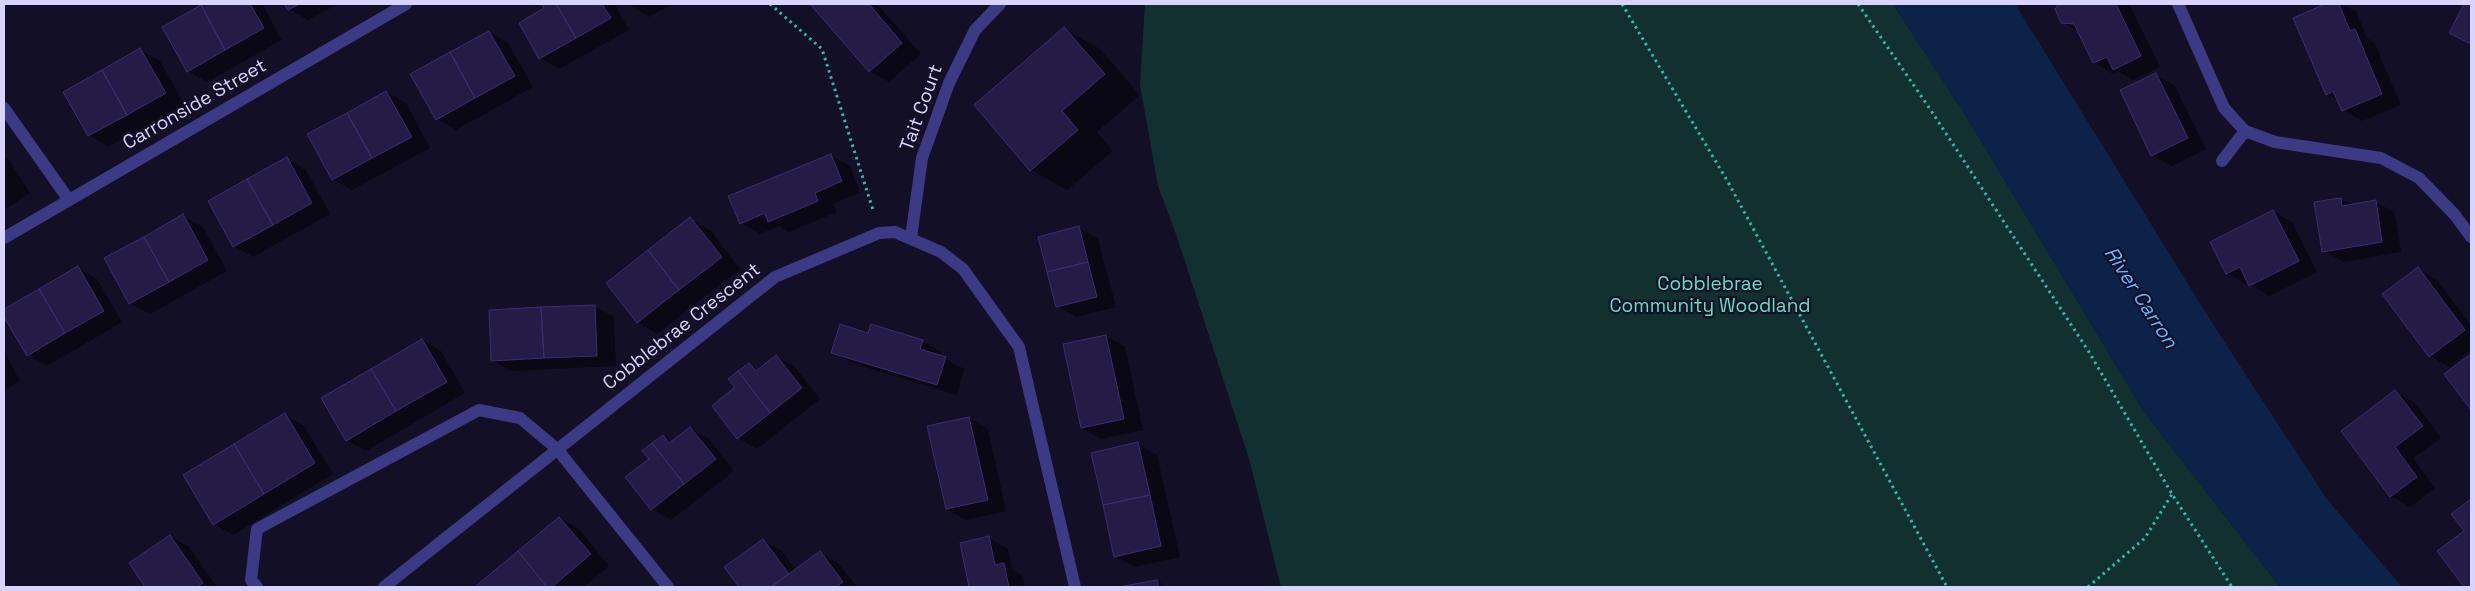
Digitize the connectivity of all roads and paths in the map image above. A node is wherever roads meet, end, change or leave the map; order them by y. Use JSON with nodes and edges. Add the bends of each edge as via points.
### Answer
{"nodes":[{"id":1,"x":406,"y":4,"type":"edge"},
{"id":2,"x":770,"y":4,"type":"edge"},
{"id":3,"x":1000,"y":4,"type":"edge"},
{"id":4,"x":1622,"y":4,"type":"edge"},
{"id":5,"x":1858,"y":4,"type":"edge"},
{"id":6,"x":2178,"y":4,"type":"edge"},
{"id":7,"x":4,"y":108,"type":"edge"},
{"id":8,"x":2245,"y":131,"type":"junction"},
{"id":9,"x":2222,"y":161,"type":"dead end"},
{"id":10,"x":69,"y":200,"type":"junction"},
{"id":11,"x":879,"y":233,"type":"junction"},
{"id":12,"x":2471,"y":237,"type":"edge"},
{"id":13,"x":4,"y":238,"type":"edge"},
{"id":14,"x":911,"y":238,"type":"junction"},
{"id":15,"x":558,"y":449,"type":"junction"},
{"id":16,"x":2172,"y":494,"type":"junction"},
{"id":17,"x":257,"y":587,"type":"edge"},
{"id":18,"x":384,"y":587,"type":"edge"},
{"id":19,"x":668,"y":587,"type":"edge"},
{"id":20,"x":1075,"y":587,"type":"edge"},
{"id":21,"x":1947,"y":587,"type":"edge"},
{"id":22,"x":2088,"y":587,"type":"edge"},
{"id":23,"x":2232,"y":587,"type":"edge"}],
"edges":[{"from":1,"to":10,"type":"street","name":"Carronside Street"},
{"from":2,"to":11,"type":"path","via":[[822,49]]},
{"from":3,"to":14,"type":"street","name":"Tait Court","via":[[975,30],[949,82],[922,158]]},
{"from":4,"to":21,"type":"path","via":[[1728,182]]},
{"from":5,"to":16,"type":"path","via":[[2089,352]]},
{"from":6,"to":8,"type":"street","via":[[2224,108]]},
{"from":7,"to":10,"type":"street"},
{"from":8,"to":9,"type":"street"},
{"from":8,"to":12,"type":"street","via":[[2274,142],[2381,158],[2419,178],[2455,215]]},
{"from":10,"to":13,"type":"street","name":"Carronside Street"},
{"from":11,"to":14,"type":"street","name":"Cobblebrae Crescent","via":[[895,232]]},
{"from":11,"to":15,"type":"street","name":"Cobblebrae Crescent","via":[[775,277]]},
{"from":14,"to":20,"type":"street","name":"Cobblebrae Crescent","via":[[940,252],[963,269],[1019,347]]},
{"from":15,"to":17,"type":"street","via":[[520,418],[478,410],[257,529],[251,580]]},
{"from":15,"to":18,"type":"street","name":"Cobblebrae Crescent"},
{"from":15,"to":19,"type":"street"},
{"from":16,"to":22,"type":"path","via":[[2145,538]]},
{"from":16,"to":23,"type":"path"}]}
